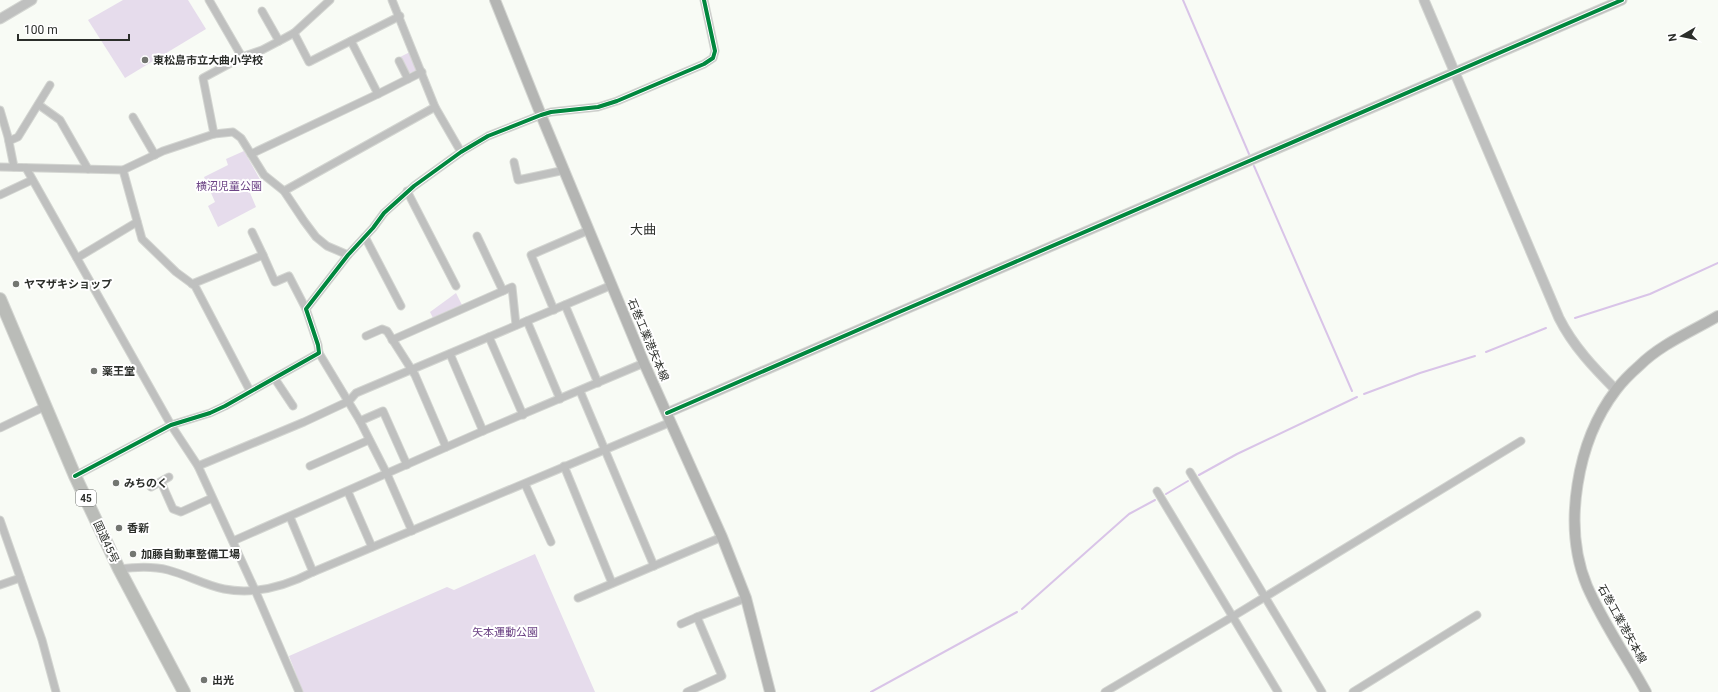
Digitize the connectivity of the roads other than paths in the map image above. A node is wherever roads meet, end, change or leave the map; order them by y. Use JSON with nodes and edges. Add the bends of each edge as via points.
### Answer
{"nodes":[{"id":1,"x":32,"y":0,"type":"edge"},
{"id":2,"x":208,"y":0,"type":"edge"},
{"id":3,"x":330,"y":0,"type":"edge"},
{"id":4,"x":392,"y":0,"type":"edge"},
{"id":5,"x":495,"y":0,"type":"edge"},
{"id":6,"x":704,"y":0,"type":"edge"},
{"id":7,"x":1424,"y":0,"type":"edge"},
{"id":8,"x":1622,"y":0,"type":"edge"},
{"id":9,"x":262,"y":11,"type":"dead end"},
{"id":10,"x":400,"y":16,"type":"junction"},
{"id":11,"x":1,"y":17,"type":"edge"},
{"id":12,"x":294,"y":33,"type":"junction"},
{"id":13,"x":351,"y":41,"type":"junction"},
{"id":14,"x":279,"y":42,"type":"junction"},
{"id":15,"x":242,"y":57,"type":"junction"},
{"id":16,"x":399,"y":61,"type":"dead end"},
{"id":17,"x":422,"y":72,"type":"junction"},
{"id":18,"x":1455,"y":72,"type":"junction"},
{"id":19,"x":408,"y":79,"type":"junction"},
{"id":20,"x":50,"y":85,"type":"dead end"},
{"id":21,"x":378,"y":94,"type":"junction"},
{"id":22,"x":39,"y":105,"type":"junction"},
{"id":23,"x":436,"y":107,"type":"junction"},
{"id":24,"x":0,"y":110,"type":"edge"},
{"id":25,"x":541,"y":115,"type":"junction"},
{"id":26,"x":133,"y":117,"type":"dead end"},
{"id":27,"x":214,"y":134,"type":"junction"},
{"id":28,"x":9,"y":141,"type":"junction"},
{"id":29,"x":462,"y":152,"type":"junction"},
{"id":30,"x":251,"y":154,"type":"junction"},
{"id":31,"x":155,"y":155,"type":"junction"},
{"id":32,"x":514,"y":162,"type":"dead end"},
{"id":33,"x":0,"y":167,"type":"edge"},
{"id":34,"x":14,"y":167,"type":"junction"},
{"id":35,"x":26,"y":168,"type":"junction"},
{"id":36,"x":88,"y":169,"type":"junction"},
{"id":37,"x":123,"y":170,"type":"junction"},
{"id":38,"x":564,"y":170,"type":"junction"},
{"id":39,"x":32,"y":180,"type":"junction"},
{"id":40,"x":284,"y":191,"type":"junction"},
{"id":41,"x":407,"y":191,"type":"junction"},
{"id":42,"x":0,"y":195,"type":"edge"},
{"id":43,"x":137,"y":222,"type":"junction"},
{"id":44,"x":589,"y":230,"type":"junction"},
{"id":45,"x":252,"y":232,"type":"dead end"},
{"id":46,"x":477,"y":236,"type":"dead end"},
{"id":47,"x":365,"y":237,"type":"junction"},
{"id":48,"x":263,"y":255,"type":"junction"},
{"id":49,"x":348,"y":255,"type":"junction"},
{"id":50,"x":77,"y":258,"type":"junction"},
{"id":51,"x":192,"y":284,"type":"junction"},
{"id":52,"x":612,"y":285,"type":"junction"},
{"id":53,"x":456,"y":286,"type":"dead end"},
{"id":54,"x":503,"y":291,"type":"junction"},
{"id":55,"x":0,"y":298,"type":"edge"},
{"id":56,"x":564,"y":305,"type":"junction"},
{"id":57,"x":401,"y":306,"type":"dead end"},
{"id":58,"x":306,"y":309,"type":"junction"},
{"id":59,"x":554,"y":310,"type":"junction"},
{"id":60,"x":1718,"y":316,"type":"edge"},
{"id":61,"x":527,"y":321,"type":"junction"},
{"id":62,"x":516,"y":325,"type":"junction"},
{"id":63,"x":366,"y":336,"type":"dead end"},
{"id":64,"x":489,"y":336,"type":"junction"},
{"id":65,"x":392,"y":340,"type":"junction"},
{"id":66,"x":320,"y":353,"type":"junction"},
{"id":67,"x":450,"y":354,"type":"junction"},
{"id":68,"x":644,"y":363,"type":"junction"},
{"id":69,"x":411,"y":370,"type":"junction"},
{"id":70,"x":275,"y":379,"type":"junction"},
{"id":71,"x":598,"y":383,"type":"junction"},
{"id":72,"x":1616,"y":390,"type":"junction"},
{"id":73,"x":250,"y":391,"type":"junction"},
{"id":74,"x":580,"y":391,"type":"junction"},
{"id":75,"x":560,"y":399,"type":"junction"},
{"id":76,"x":349,"y":401,"type":"junction"},
{"id":77,"x":46,"y":406,"type":"junction"},
{"id":78,"x":293,"y":406,"type":"dead end"},
{"id":79,"x":523,"y":415,"type":"junction"},
{"id":80,"x":669,"y":418,"type":"junction"},
{"id":81,"x":360,"y":421,"type":"junction"},
{"id":82,"x":171,"y":424,"type":"junction"},
{"id":83,"x":0,"y":428,"type":"edge"},
{"id":84,"x":483,"y":431,"type":"junction"},
{"id":85,"x":369,"y":440,"type":"junction"},
{"id":86,"x":1521,"y":441,"type":"dead end"},
{"id":87,"x":446,"y":447,"type":"junction"},
{"id":88,"x":605,"y":450,"type":"junction"},
{"id":89,"x":407,"y":465,"type":"junction"},
{"id":90,"x":198,"y":466,"type":"junction"},
{"id":91,"x":310,"y":466,"type":"dead end"},
{"id":92,"x":564,"y":466,"type":"junction"},
{"id":93,"x":1190,"y":472,"type":"dead end"},
{"id":94,"x":387,"y":474,"type":"junction"},
{"id":95,"x":75,"y":476,"type":"junction"},
{"id":96,"x":169,"y":477,"type":"dead end"},
{"id":97,"x":161,"y":482,"type":"junction"},
{"id":98,"x":525,"y":484,"type":"junction"},
{"id":99,"x":151,"y":488,"type":"dead end"},
{"id":100,"x":1157,"y":491,"type":"dead end"},
{"id":101,"x":348,"y":492,"type":"junction"},
{"id":102,"x":212,"y":498,"type":"junction"},
{"id":103,"x":290,"y":517,"type":"junction"},
{"id":104,"x":0,"y":520,"type":"edge"},
{"id":105,"x":412,"y":531,"type":"junction"},
{"id":106,"x":722,"y":537,"type":"junction"},
{"id":107,"x":233,"y":541,"type":"junction"},
{"id":108,"x":551,"y":542,"type":"dead end"},
{"id":109,"x":372,"y":548,"type":"junction"},
{"id":110,"x":654,"y":566,"type":"junction"},
{"id":111,"x":119,"y":569,"type":"junction"},
{"id":112,"x":313,"y":572,"type":"junction"},
{"id":113,"x":20,"y":578,"type":"junction"},
{"id":114,"x":612,"y":583,"type":"junction"},
{"id":115,"x":0,"y":585,"type":"edge"},
{"id":116,"x":255,"y":590,"type":"junction"},
{"id":117,"x":1265,"y":596,"type":"junction"},
{"id":118,"x":578,"y":598,"type":"dead end"},
{"id":119,"x":746,"y":598,"type":"junction"},
{"id":120,"x":1477,"y":615,"type":"dead end"},
{"id":121,"x":697,"y":617,"type":"junction"},
{"id":122,"x":1232,"y":617,"type":"junction"},
{"id":123,"x":681,"y":624,"type":"dead end"},
{"id":124,"x":56,"y":692,"type":"edge"},
{"id":125,"x":184,"y":692,"type":"edge"},
{"id":126,"x":299,"y":692,"type":"edge"},
{"id":127,"x":687,"y":692,"type":"edge"},
{"id":128,"x":770,"y":692,"type":"edge"},
{"id":129,"x":1105,"y":692,"type":"edge"},
{"id":130,"x":1278,"y":692,"type":"edge"},
{"id":131,"x":1322,"y":692,"type":"edge"},
{"id":132,"x":1353,"y":692,"type":"edge"},
{"id":133,"x":1646,"y":692,"type":"edge"}],
"edges":[{"from":1,"to":11,"type":"street"},
{"from":2,"to":15,"type":"street"},
{"from":3,"to":12,"type":"street"},
{"from":4,"to":10,"type":"street"},
{"from":5,"to":25,"type":"main road","name":"石巻工業港矢本線"},
{"from":6,"to":25,"type":"street","via":[[715,51],[713,58],[617,101],[598,107]]},
{"from":7,"to":18,"type":"street"},
{"from":8,"to":18,"type":"street"},
{"from":9,"to":14,"type":"street"},
{"from":10,"to":13,"type":"street"},
{"from":10,"to":17,"type":"street"},
{"from":12,"to":13,"type":"street","via":[[309,62]]},
{"from":12,"to":14,"type":"street"},
{"from":13,"to":21,"type":"street"},
{"from":14,"to":15,"type":"street"},
{"from":15,"to":27,"type":"street","via":[[204,78]]},
{"from":16,"to":19,"type":"street"},
{"from":17,"to":19,"type":"street"},
{"from":17,"to":23,"type":"street"},
{"from":18,"to":72,"type":"street","via":[[1565,329],[1593,367]]},
{"from":18,"to":80,"type":"street","via":[[904,309]]},
{"from":19,"to":21,"type":"street"},
{"from":20,"to":22,"type":"street"},
{"from":21,"to":30,"type":"street"},
{"from":22,"to":28,"type":"street","via":[[18,138]]},
{"from":22,"to":36,"type":"street","via":[[60,120]]},
{"from":23,"to":29,"type":"street"},
{"from":23,"to":40,"type":"street"},
{"from":24,"to":28,"type":"street"},
{"from":25,"to":29,"type":"street","via":[[488,136]]},
{"from":25,"to":38,"type":"main road","name":"石巻工業港矢本線"},
{"from":26,"to":31,"type":"street"},
{"from":27,"to":30,"type":"street","via":[[233,132],[241,138]]},
{"from":27,"to":31,"type":"street"},
{"from":28,"to":34,"type":"street"},
{"from":29,"to":41,"type":"street"},
{"from":30,"to":40,"type":"street","via":[[264,175]]},
{"from":31,"to":37,"type":"street"},
{"from":32,"to":38,"type":"street","via":[[518,183]]},
{"from":33,"to":34,"type":"street"},
{"from":34,"to":35,"type":"street"},
{"from":35,"to":36,"type":"street"},
{"from":35,"to":39,"type":"street"},
{"from":36,"to":37,"type":"street"},
{"from":37,"to":43,"type":"street"},
{"from":38,"to":44,"type":"main road","name":"石巻工業港矢本線"},
{"from":39,"to":42,"type":"street"},
{"from":39,"to":50,"type":"street"},
{"from":40,"to":49,"type":"street","via":[[316,236],[327,246]]},
{"from":41,"to":47,"type":"street","via":[[384,213]]},
{"from":41,"to":53,"type":"street"},
{"from":43,"to":50,"type":"street"},
{"from":43,"to":51,"type":"street","via":[[142,239]]},
{"from":44,"to":52,"type":"main road","name":"石巻工業港矢本線"},
{"from":44,"to":59,"type":"street","via":[[531,255]]},
{"from":45,"to":48,"type":"street"},
{"from":46,"to":54,"type":"street"},
{"from":47,"to":49,"type":"street"},
{"from":47,"to":57,"type":"street"},
{"from":48,"to":51,"type":"street"},
{"from":48,"to":58,"type":"street","via":[[275,282],[289,276]]},
{"from":49,"to":58,"type":"street"},
{"from":50,"to":82,"type":"street"},
{"from":51,"to":73,"type":"street"},
{"from":52,"to":56,"type":"street"},
{"from":52,"to":68,"type":"main road","name":"石巻工業港矢本線"},
{"from":54,"to":62,"type":"street","via":[[512,287]]},
{"from":54,"to":65,"type":"street"},
{"from":55,"to":77,"type":"highway","name":"国道45号","number":"45"},
{"from":56,"to":59,"type":"street"},
{"from":56,"to":71,"type":"street"},
{"from":58,"to":66,"type":"street"},
{"from":59,"to":61,"type":"street"},
{"from":60,"to":72,"type":"main road","name":"石巻工業港矢本線","via":[[1658,350]]},
{"from":61,"to":62,"type":"street"},
{"from":61,"to":75,"type":"street"},
{"from":62,"to":64,"type":"street"},
{"from":63,"to":65,"type":"street","via":[[382,329],[387,331]]},
{"from":64,"to":67,"type":"street"},
{"from":64,"to":79,"type":"street"},
{"from":65,"to":69,"type":"street"},
{"from":66,"to":70,"type":"street"},
{"from":66,"to":76,"type":"street"},
{"from":67,"to":69,"type":"street"},
{"from":67,"to":84,"type":"street"},
{"from":68,"to":71,"type":"street"},
{"from":68,"to":80,"type":"main road","name":"石巻工業港矢本線"},
{"from":69,"to":76,"type":"street","via":[[356,393]]},
{"from":69,"to":87,"type":"street"},
{"from":70,"to":73,"type":"street"},
{"from":70,"to":78,"type":"street"},
{"from":71,"to":74,"type":"street"},
{"from":72,"to":133,"type":"main road","name":"石巻工業港矢本線","via":[[1596,423],[1579,474],[1574,506],[1576,544],[1590,591]]},
{"from":73,"to":82,"type":"street","via":[[210,413]]},
{"from":74,"to":75,"type":"street"},
{"from":74,"to":88,"type":"street"},
{"from":75,"to":79,"type":"street"},
{"from":76,"to":81,"type":"street"},
{"from":76,"to":90,"type":"street"},
{"from":77,"to":83,"type":"street"},
{"from":77,"to":95,"type":"highway","name":"国道45号","number":"45"},
{"from":79,"to":84,"type":"street"},
{"from":80,"to":88,"type":"street"},
{"from":80,"to":106,"type":"main road","name":"石巻工業港矢本線"},
{"from":81,"to":85,"type":"street"},
{"from":81,"to":89,"type":"street","via":[[383,411]]},
{"from":82,"to":90,"type":"street"},
{"from":82,"to":95,"type":"street"},
{"from":84,"to":87,"type":"street"},
{"from":85,"to":91,"type":"street"},
{"from":85,"to":94,"type":"street"},
{"from":86,"to":117,"type":"street"},
{"from":87,"to":89,"type":"street"},
{"from":88,"to":92,"type":"street"},
{"from":88,"to":110,"type":"street"},
{"from":89,"to":94,"type":"street"},
{"from":90,"to":102,"type":"street"},
{"from":92,"to":98,"type":"street"},
{"from":92,"to":114,"type":"street"},
{"from":93,"to":117,"type":"street"},
{"from":94,"to":101,"type":"street"},
{"from":94,"to":105,"type":"street"},
{"from":95,"to":111,"type":"highway","name":"国道45号","number":"45"},
{"from":96,"to":97,"type":"street"},
{"from":97,"to":99,"type":"street"},
{"from":97,"to":102,"type":"street","via":[[173,509],[181,512]]},
{"from":98,"to":105,"type":"street"},
{"from":98,"to":108,"type":"street"},
{"from":100,"to":122,"type":"street"},
{"from":101,"to":103,"type":"street"},
{"from":101,"to":109,"type":"street"},
{"from":102,"to":107,"type":"street"},
{"from":103,"to":107,"type":"street"},
{"from":103,"to":112,"type":"street"},
{"from":104,"to":113,"type":"street"},
{"from":105,"to":109,"type":"street"},
{"from":106,"to":110,"type":"street"},
{"from":106,"to":119,"type":"main road","name":"石巻工業港矢本線"},
{"from":107,"to":116,"type":"street"},
{"from":109,"to":112,"type":"street"},
{"from":110,"to":114,"type":"street"},
{"from":111,"to":116,"type":"street","via":[[135,567],[168,570],[224,589]]},
{"from":111,"to":125,"type":"highway","name":"国道45号","number":"45"},
{"from":112,"to":116,"type":"street","via":[[276,588]]},
{"from":113,"to":115,"type":"street"},
{"from":113,"to":124,"type":"street","via":[[42,640]]},
{"from":114,"to":118,"type":"street"},
{"from":116,"to":126,"type":"street"},
{"from":117,"to":122,"type":"street"},
{"from":117,"to":131,"type":"street"},
{"from":119,"to":121,"type":"street"},
{"from":119,"to":128,"type":"main road","name":"石巻工業港矢本線"},
{"from":120,"to":132,"type":"street"},
{"from":121,"to":123,"type":"street"},
{"from":121,"to":127,"type":"street","via":[[722,676]]},
{"from":122,"to":129,"type":"street"},
{"from":122,"to":130,"type":"street"}]}
